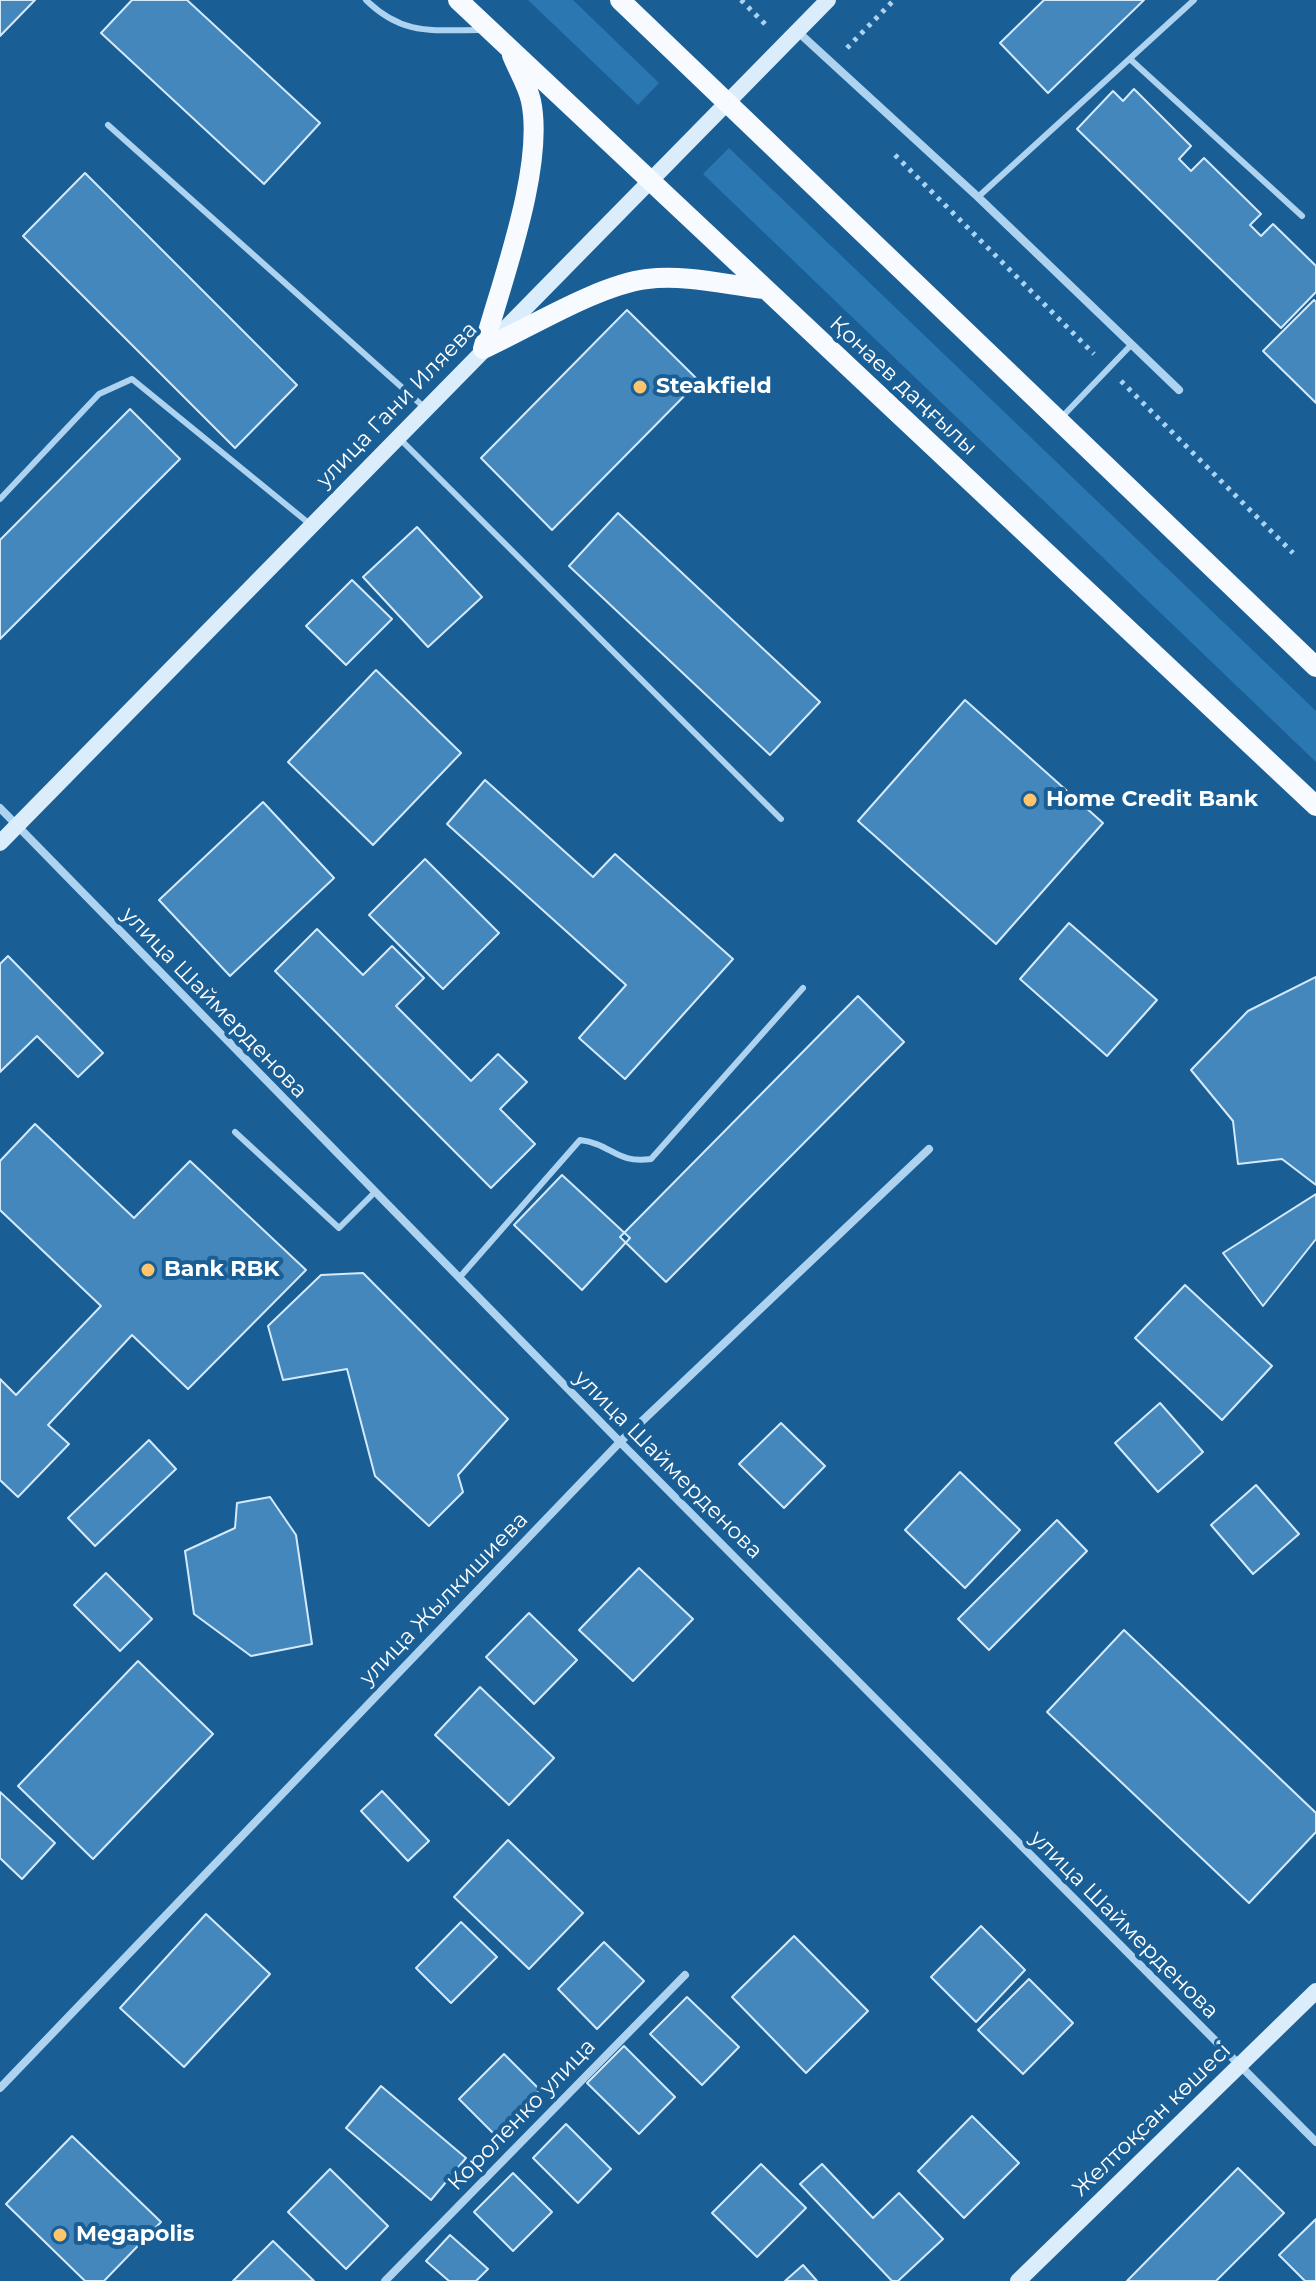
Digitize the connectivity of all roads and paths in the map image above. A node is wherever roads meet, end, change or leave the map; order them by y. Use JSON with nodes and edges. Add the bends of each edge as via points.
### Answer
{"nodes":[{"id":1,"x":366,"y":0,"type":"edge"},
{"id":2,"x":458,"y":0,"type":"edge"},
{"id":3,"x":620,"y":0,"type":"edge"},
{"id":4,"x":828,"y":0,"type":"edge"},
{"id":5,"x":894,"y":0,"type":"edge"},
{"id":6,"x":1194,"y":0,"type":"edge"},
{"id":7,"x":489,"y":30,"type":"junction"},
{"id":8,"x":797,"y":31,"type":"junction"},
{"id":9,"x":509,"y":48,"type":"junction"},
{"id":10,"x":1130,"y":59,"type":"junction"},
{"id":11,"x":832,"y":63,"type":"junction"},
{"id":12,"x":724,"y":103,"type":"junction"},
{"id":13,"x":108,"y":125,"type":"dead end"},
{"id":14,"x":890,"y":151,"type":"dead end"},
{"id":15,"x":649,"y":179,"type":"junction"},
{"id":16,"x":978,"y":197,"type":"junction"},
{"id":17,"x":1302,"y":216,"type":"dead end"},
{"id":18,"x":764,"y":289,"type":"junction"},
{"id":19,"x":1131,"y":345,"type":"junction"},
{"id":20,"x":483,"y":349,"type":"junction"},
{"id":21,"x":1109,"y":369,"type":"junction"},
{"id":22,"x":1179,"y":390,"type":"dead end"},
{"id":23,"x":425,"y":408,"type":"junction"},
{"id":24,"x":1058,"y":421,"type":"junction"},
{"id":25,"x":398,"y":436,"type":"junction"},
{"id":26,"x":0,"y":499,"type":"edge"},
{"id":27,"x":311,"y":525,"type":"junction"},
{"id":28,"x":1293,"y":553,"type":"dead end"},
{"id":29,"x":1316,"y":667,"type":"edge"},
{"id":30,"x":1316,"y":806,"type":"edge"},
{"id":31,"x":0,"y":808,"type":"edge"},
{"id":32,"x":781,"y":819,"type":"dead end"},
{"id":33,"x":16,"y":827,"type":"junction"},
{"id":34,"x":0,"y":843,"type":"edge"},
{"id":35,"x":803,"y":988,"type":"dead end"},
{"id":36,"x":235,"y":1132,"type":"dead end"},
{"id":37,"x":929,"y":1149,"type":"dead end"},
{"id":38,"x":375,"y":1192,"type":"junction"},
{"id":39,"x":459,"y":1278,"type":"junction"},
{"id":40,"x":620,"y":1442,"type":"junction"},
{"id":41,"x":685,"y":1975,"type":"dead end"},
{"id":42,"x":1316,"y":1991,"type":"edge"},
{"id":43,"x":1239,"y":2066,"type":"junction"},
{"id":44,"x":0,"y":2088,"type":"edge"},
{"id":45,"x":1316,"y":2142,"type":"edge"},
{"id":46,"x":385,"y":2281,"type":"edge"},
{"id":47,"x":1018,"y":2281,"type":"edge"}],
"edges":[{"from":1,"to":7,"type":"lane","via":[[387,20],[417,30]]},
{"from":2,"to":7,"type":"main road","name":"Қонаев даңғылы"},
{"from":3,"to":12,"type":"main road"},
{"from":4,"to":8,"type":"street","name":"улица Гани Иляева"},
{"from":5,"to":11,"type":"path"},
{"from":6,"to":10,"type":"lane"},
{"from":7,"to":9,"type":"main road","name":"Қонаев даңғылы"},
{"from":8,"to":11,"type":"street"},
{"from":8,"to":12,"type":"street","name":"улица Гани Иляева"},
{"from":9,"to":15,"type":"main road","name":"Қонаев даңғылы"},
{"from":9,"to":20,"type":"main road","via":[[531,100],[534,144]]},
{"from":10,"to":16,"type":"lane"},
{"from":10,"to":17,"type":"lane"},
{"from":11,"to":16,"type":"street"},
{"from":12,"to":15,"type":"street","name":"улица Гани Иляева"},
{"from":12,"to":24,"type":"main road"},
{"from":13,"to":23,"type":"lane"},
{"from":14,"to":21,"type":"path"},
{"from":15,"to":18,"type":"main road","name":"Қонаев даңғылы"},
{"from":15,"to":20,"type":"street","name":"улица Гани Иляева"},
{"from":16,"to":19,"type":"street"},
{"from":18,"to":20,"type":"main road","via":[[675,279],[622,284]]},
{"from":18,"to":30,"type":"main road","name":"Қонаев даңғылы"},
{"from":19,"to":21,"type":"lane"},
{"from":19,"to":22,"type":"street"},
{"from":20,"to":23,"type":"street","name":"улица Гани Иляева"},
{"from":21,"to":24,"type":"lane"},
{"from":21,"to":28,"type":"path"},
{"from":23,"to":25,"type":"street","name":"улица Гани Иляева"},
{"from":24,"to":29,"type":"main road"},
{"from":25,"to":27,"type":"street","name":"улица Гани Иляева"},
{"from":25,"to":32,"type":"lane"},
{"from":26,"to":27,"type":"lane","via":[[99,394],[132,379]]},
{"from":27,"to":33,"type":"street","name":"улица Гани Иляева"},
{"from":31,"to":33,"type":"street","name":"улица Шаймерденова"},
{"from":33,"to":34,"type":"street","name":"улица Гани Иляева"},
{"from":33,"to":38,"type":"street","name":"улица Шаймерденова"},
{"from":35,"to":39,"type":"lane","via":[[651,1159],[631,1162],[595,1142],[580,1140]]},
{"from":36,"to":38,"type":"lane","via":[[339,1228]]},
{"from":37,"to":40,"type":"street","name":"улица Жылкишиева"},
{"from":38,"to":39,"type":"street","name":"улица Шаймерденова"},
{"from":39,"to":40,"type":"street","name":"улица Шаймерденова"},
{"from":40,"to":43,"type":"street","name":"улица Шаймерденова"},
{"from":40,"to":44,"type":"street","name":"улица Жылкишиева"},
{"from":41,"to":46,"type":"street","name":"Короленко улица"},
{"from":42,"to":43,"type":"street","name":"Желтоқсан көшесі"},
{"from":43,"to":45,"type":"street","name":"улица Шаймерденова"},
{"from":43,"to":47,"type":"street","name":"Желтоқсан көшесі"}]}
